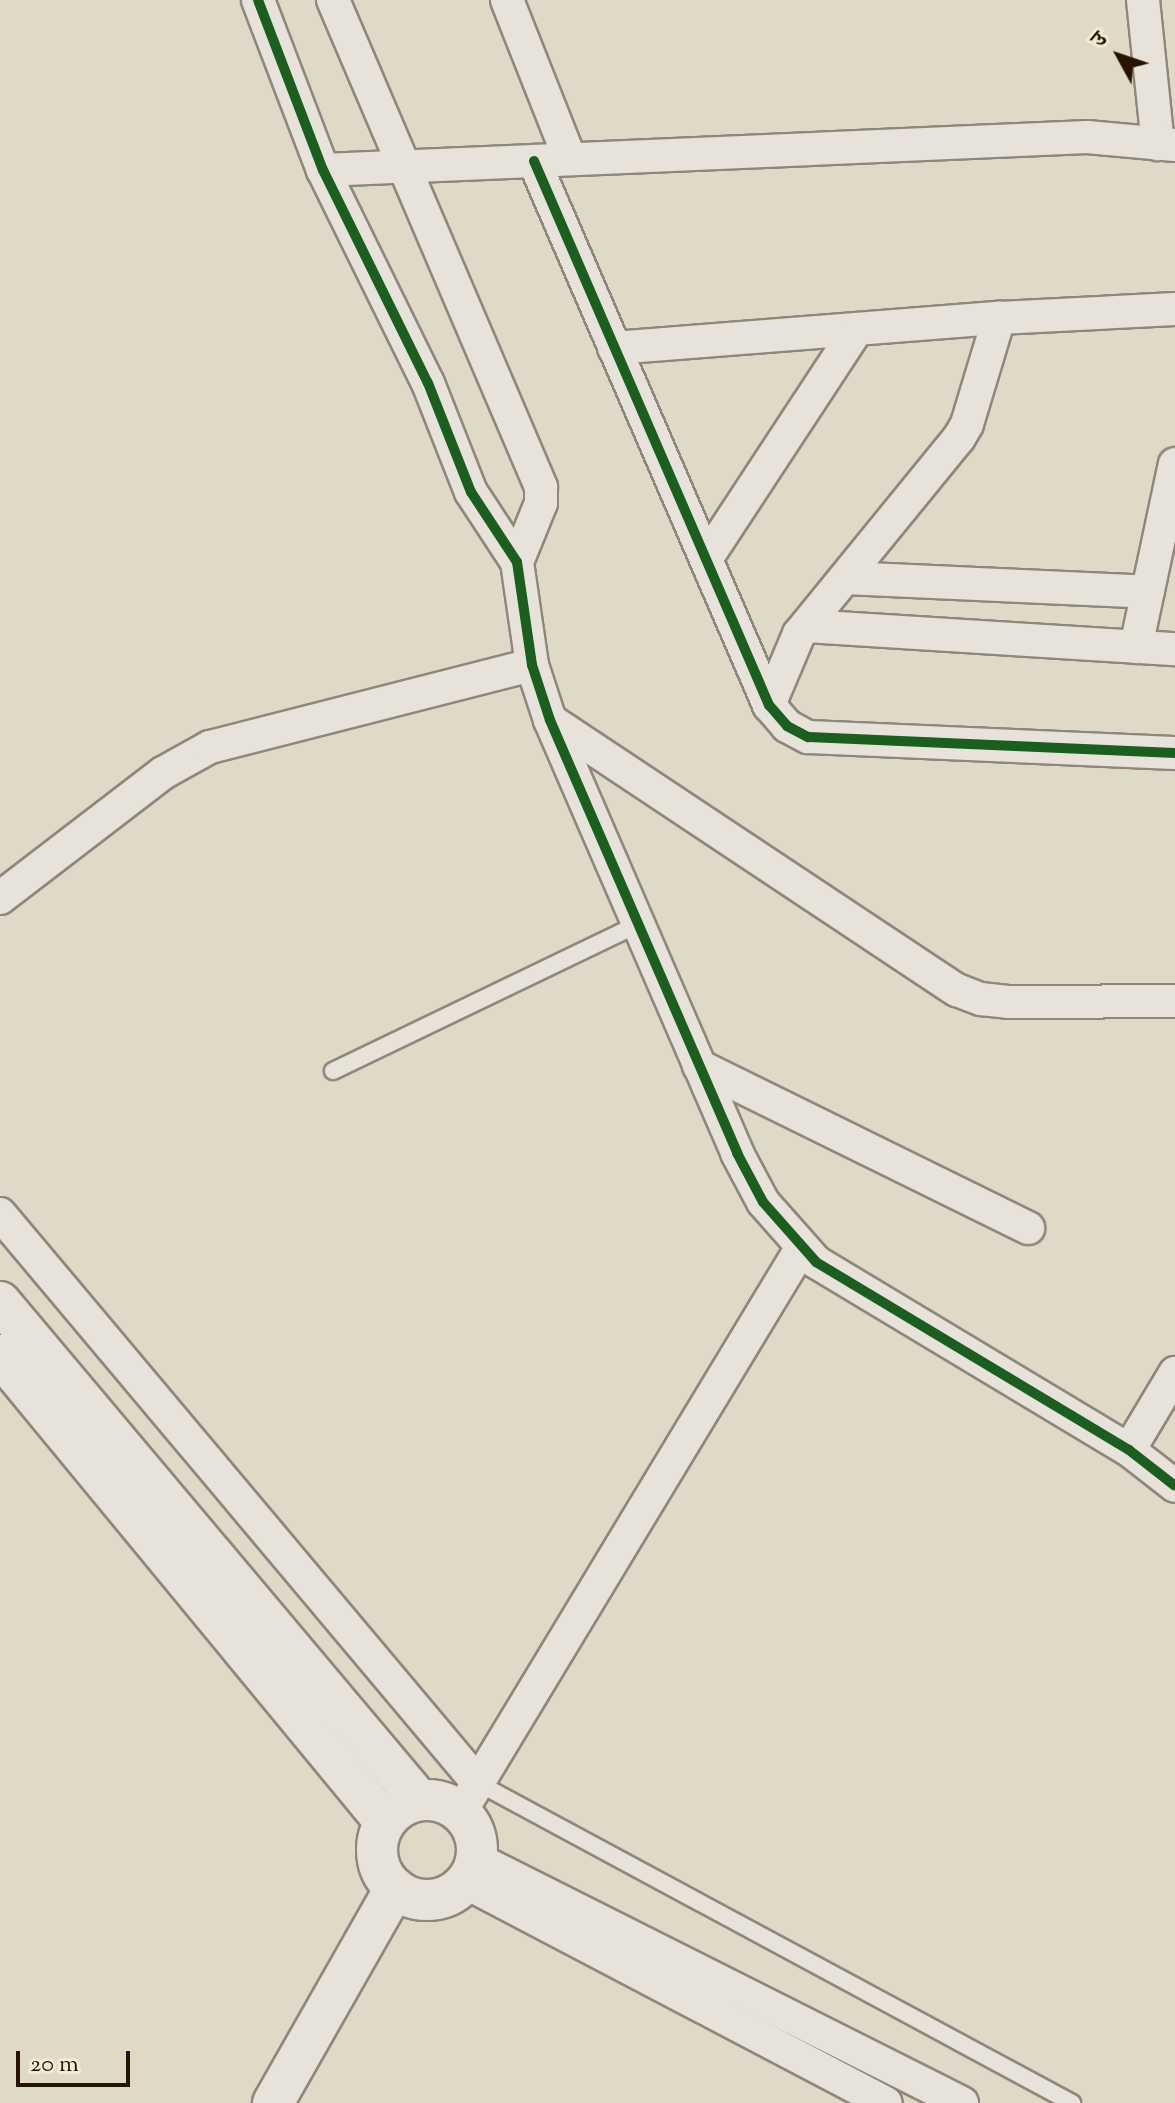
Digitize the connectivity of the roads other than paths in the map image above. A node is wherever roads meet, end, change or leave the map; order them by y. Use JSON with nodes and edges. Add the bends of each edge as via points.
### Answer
{"nodes":[{"id":1,"x":258,"y":0,"type":"edge"},
{"id":2,"x":333,"y":0,"type":"edge"},
{"id":3,"x":507,"y":0,"type":"edge"},
{"id":4,"x":1143,"y":0,"type":"edge"},
{"id":5,"x":1167,"y":145,"type":"edge"},
{"id":6,"x":570,"y":159,"type":"junction"},
{"id":7,"x":534,"y":161,"type":"junction"},
{"id":8,"x":402,"y":166,"type":"junction"},
{"id":9,"x":323,"y":170,"type":"junction"},
{"id":10,"x":1175,"y":309,"type":"edge"},
{"id":11,"x":999,"y":318,"type":"junction"},
{"id":12,"x":857,"y":329,"type":"junction"},
{"id":13,"x":614,"y":348,"type":"junction"},
{"id":14,"x":1175,"y":464,"type":"edge"},
{"id":15,"x":706,"y":559,"type":"junction"},
{"id":16,"x":517,"y":562,"type":"junction"},
{"id":17,"x":845,"y":578,"type":"junction"},
{"id":18,"x":1148,"y":592,"type":"junction"},
{"id":19,"x":806,"y":626,"type":"junction"},
{"id":20,"x":1136,"y":647,"type":"junction"},
{"id":21,"x":1175,"y":649,"type":"edge"},
{"id":22,"x":532,"y":665,"type":"junction"},
{"id":23,"x":769,"y":705,"type":"junction"},
{"id":24,"x":550,"y":720,"type":"junction"},
{"id":25,"x":1175,"y":753,"type":"edge"},
{"id":26,"x":0,"y":898,"type":"edge"},
{"id":27,"x":638,"y":924,"type":"junction"},
{"id":28,"x":1175,"y":1001,"type":"edge"},
{"id":29,"x":699,"y":1066,"type":"junction"},
{"id":30,"x":333,"y":1071,"type":"dead end"},
{"id":31,"x":0,"y":1214,"type":"edge"},
{"id":32,"x":1028,"y":1228,"type":"dead end"},
{"id":33,"x":802,"y":1247,"type":"junction"},
{"id":34,"x":0,"y":1302,"type":"edge"},
{"id":35,"x":0,"y":1355,"type":"edge"},
{"id":36,"x":1175,"y":1373,"type":"edge"},
{"id":37,"x":1129,"y":1450,"type":"junction"},
{"id":38,"x":1175,"y":1486,"type":"edge"},
{"id":39,"x":469,"y":1797,"type":"junction"},
{"id":40,"x":419,"y":1800,"type":"junction"},
{"id":41,"x":385,"y":1822,"type":"junction"},
{"id":42,"x":471,"y":1870,"type":"junction"},
{"id":43,"x":395,"y":1888,"type":"junction"},
{"id":44,"x":273,"y":2103,"type":"edge"},
{"id":45,"x":886,"y":2103,"type":"edge"},
{"id":46,"x":962,"y":2103,"type":"edge"},
{"id":47,"x":1072,"y":2103,"type":"edge"}],
"edges":[{"from":1,"to":9,"type":"street"},
{"from":2,"to":8,"type":"street"},
{"from":3,"to":6,"type":"street"},
{"from":4,"to":5,"type":"street"},
{"from":5,"to":6,"type":"street","via":[[1087,137]]},
{"from":6,"to":7,"type":"street"},
{"from":7,"to":8,"type":"street"},
{"from":7,"to":13,"type":"street"},
{"from":8,"to":9,"type":"street"},
{"from":8,"to":16,"type":"street","via":[[541,487],[541,503]]},
{"from":9,"to":16,"type":"street","via":[[428,383],[478,507]]},
{"from":10,"to":11,"type":"street"},
{"from":11,"to":12,"type":"street"},
{"from":11,"to":17,"type":"street","via":[[959,438]]},
{"from":12,"to":13,"type":"street"},
{"from":12,"to":15,"type":"street"},
{"from":13,"to":15,"type":"street"},
{"from":14,"to":18,"type":"street"},
{"from":15,"to":23,"type":"street"},
{"from":16,"to":22,"type":"street"},
{"from":17,"to":18,"type":"street"},
{"from":17,"to":19,"type":"street"},
{"from":18,"to":20,"type":"street"},
{"from":19,"to":20,"type":"street"},
{"from":19,"to":23,"type":"street"},
{"from":20,"to":21,"type":"street"},
{"from":22,"to":24,"type":"street"},
{"from":22,"to":26,"type":"street","via":[[210,747],[163,773]]},
{"from":23,"to":25,"type":"street","via":[[787,726],[808,737]]},
{"from":24,"to":27,"type":"street"},
{"from":24,"to":28,"type":"street","via":[[957,990],[1008,1002]]},
{"from":27,"to":29,"type":"street"},
{"from":27,"to":30,"type":"lane"},
{"from":29,"to":32,"type":"street"},
{"from":29,"to":33,"type":"street","via":[[763,1202]]},
{"from":31,"to":39,"type":"street"},
{"from":33,"to":37,"type":"street","via":[[816,1262]]},
{"from":33,"to":39,"type":"street"},
{"from":34,"to":40,"type":"street"},
{"from":35,"to":41,"type":"street"},
{"from":36,"to":37,"type":"street"},
{"from":37,"to":38,"type":"street"},
{"from":39,"to":40,"type":"street"},
{"from":39,"to":42,"type":"street","via":[[478,1842]]},
{"from":39,"to":47,"type":"lane"},
{"from":40,"to":41,"type":"street","via":[[395,1810]]},
{"from":41,"to":43,"type":"street","via":[[376,1852]]},
{"from":42,"to":43,"type":"street","via":[[446,1897],[414,1899]]},
{"from":42,"to":45,"type":"street"},
{"from":42,"to":46,"type":"street"},
{"from":43,"to":44,"type":"street"}]}
